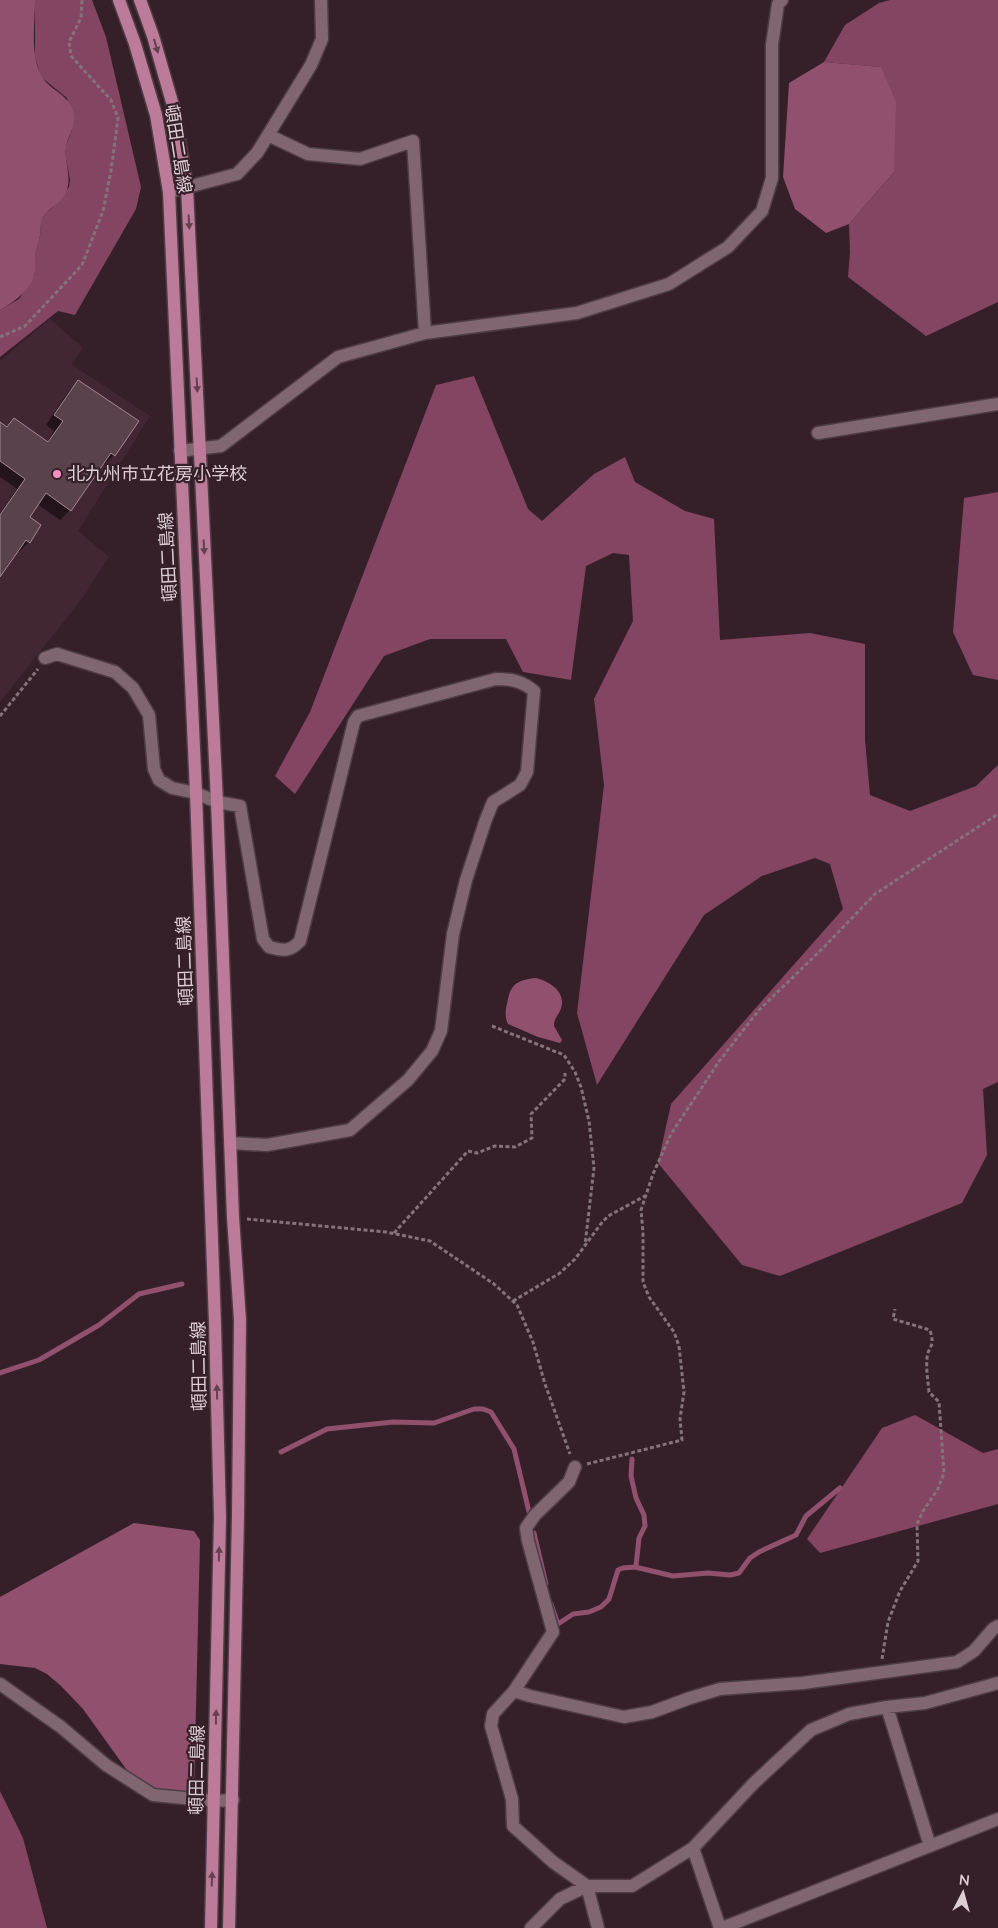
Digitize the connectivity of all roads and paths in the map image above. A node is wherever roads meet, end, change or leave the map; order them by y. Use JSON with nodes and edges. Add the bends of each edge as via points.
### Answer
{"nodes":[{"id":1,"x":82,"y":0,"type":"edge"},
{"id":2,"x":119,"y":0,"type":"edge"},
{"id":3,"x":140,"y":0,"type":"edge"},
{"id":4,"x":321,"y":0,"type":"edge"},
{"id":5,"x":782,"y":0,"type":"edge"},
{"id":6,"x":268,"y":135,"type":"junction"},
{"id":7,"x":187,"y":188,"type":"junction"},
{"id":8,"x":169,"y":192,"type":"junction"},
{"id":9,"x":425,"y":332,"type":"junction"},
{"id":10,"x":0,"y":337,"type":"edge"},
{"id":11,"x":998,"y":404,"type":"edge"},
{"id":12,"x":818,"y":434,"type":"dead end"},
{"id":13,"x":200,"y":449,"type":"junction"},
{"id":14,"x":180,"y":451,"type":"junction"},
{"id":15,"x":45,"y":658,"type":"joint"},
{"id":16,"x":0,"y":716,"type":"edge"},
{"id":17,"x":196,"y":793,"type":"junction"},
{"id":18,"x":217,"y":802,"type":"junction"},
{"id":19,"x":998,"y":814,"type":"edge"},
{"id":20,"x":492,"y":1026,"type":"dead end"},
{"id":21,"x":565,"y":1073,"type":"dead end"},
{"id":22,"x":230,"y":1143,"type":"junction"},
{"id":23,"x":646,"y":1196,"type":"junction"},
{"id":24,"x":233,"y":1217,"type":"junction"},
{"id":25,"x":394,"y":1234,"type":"junction"},
{"id":26,"x":585,"y":1245,"type":"junction"},
{"id":27,"x":513,"y":1301,"type":"junction"},
{"id":28,"x":895,"y":1309,"type":"dead end"},
{"id":29,"x":575,"y":1467,"type":"junction"},
{"id":30,"x":998,"y":1626,"type":"edge"},
{"id":31,"x":880,"y":1672,"type":"junction"},
{"id":32,"x":998,"y":1683,"type":"edge"},
{"id":33,"x":0,"y":1684,"type":"edge"},
{"id":34,"x":514,"y":1691,"type":"junction"},
{"id":35,"x":887,"y":1707,"type":"junction"},
{"id":36,"x":232,"y":1800,"type":"junction"},
{"id":37,"x":214,"y":1801,"type":"junction"},
{"id":38,"x":998,"y":1819,"type":"edge"},
{"id":39,"x":930,"y":1846,"type":"junction"},
{"id":40,"x":693,"y":1848,"type":"junction"},
{"id":41,"x":587,"y":1886,"type":"junction"},
{"id":42,"x":211,"y":1928,"type":"edge"},
{"id":43,"x":229,"y":1928,"type":"edge"},
{"id":44,"x":531,"y":1928,"type":"edge"},
{"id":45,"x":598,"y":1928,"type":"edge"},
{"id":46,"x":721,"y":1928,"type":"edge"}],
"edges":[{"from":1,"to":10,"type":"path","via":[[81,18],[69,42],[71,56],[111,100],[118,118],[103,211],[82,264],[25,326]]},
{"from":2,"to":8,"type":"main road","name":"頓田二島線","via":[[156,116]]},
{"from":3,"to":7,"type":"main road","name":"頓田二島線","one_way":true,"via":[[174,109]]},
{"from":4,"to":6,"type":"street","via":[[322,39],[311,65]]},
{"from":5,"to":9,"type":"street","via":[[778,4],[772,45],[772,178],[762,211],[728,247],[669,284],[577,313]]},
{"from":6,"to":7,"type":"street","via":[[238,174]]},
{"from":6,"to":9,"type":"street","via":[[308,154],[360,158],[412,141]]},
{"from":7,"to":8,"type":"street"},
{"from":7,"to":13,"type":"main road","name":"頓田二島線","one_way":true},
{"from":8,"to":14,"type":"main road","name":"頓田二島線"},
{"from":9,"to":13,"type":"street","via":[[338,357],[221,446]]},
{"from":11,"to":12,"type":"street"},
{"from":13,"to":14,"type":"street"},
{"from":13,"to":18,"type":"main road","name":"頓田二島線","one_way":true},
{"from":14,"to":17,"type":"main road","name":"頓田二島線"},
{"from":15,"to":16,"type":"path"},
{"from":15,"to":17,"type":"street","via":[[57,654],[115,672],[133,688],[149,715],[154,769],[159,780],[172,788]]},
{"from":17,"to":18,"type":"street"},
{"from":37,"to":17,"type":"main road","name":"頓田二島線","one_way":true,"via":[[220,1517]]},
{"from":18,"to":22,"type":"main road","name":"頓田二島線"},
{"from":18,"to":22,"type":"street","via":[[240,806],[263,939],[269,947],[288,951],[300,941],[331,810],[358,716],[496,679],[524,683],[534,691],[527,772],[520,785],[493,802],[480,836],[453,934],[441,1031],[432,1052],[408,1080],[350,1130],[267,1145]]},
{"from":19,"to":23,"type":"path","via":[[875,894],[759,1010],[720,1060],[671,1134]]},
{"from":20,"to":26,"type":"path","via":[[564,1055],[575,1072],[589,1121],[594,1168]]},
{"from":21,"to":25,"type":"path","via":[[565,1079],[531,1114],[532,1138],[515,1146],[495,1146],[477,1153],[468,1151]]},
{"from":22,"to":24,"type":"main road","name":"頓田二島線"},
{"from":23,"to":26,"type":"path","via":[[610,1215]]},
{"from":23,"to":29,"type":"path","via":[[641,1210],[643,1282],[649,1297],[674,1332],[679,1346],[684,1392],[680,1419],[682,1440]]},
{"from":24,"to":25,"type":"path"},
{"from":24,"to":36,"type":"main road","name":"頓田二島線","via":[[240,1320]]},
{"from":25,"to":27,"type":"path","via":[[430,1241],[494,1284]]},
{"from":26,"to":27,"type":"path","via":[[560,1274]]},
{"from":27,"to":29,"type":"path","via":[[533,1342]]},
{"from":28,"to":31,"type":"path","via":[[893,1319],[930,1330],[933,1340],[927,1359],[929,1392],[939,1402],[944,1473],[918,1524],[918,1561],[900,1591],[888,1622]]},
{"from":29,"to":34,"type":"street","via":[[569,1482],[535,1514],[526,1528],[553,1632]]},
{"from":30,"to":31,"type":"street","via":[[974,1651],[957,1662]]},
{"from":31,"to":34,"type":"street","via":[[803,1683],[720,1689],[652,1712],[624,1717]]},
{"from":32,"to":35,"type":"street","via":[[925,1703]]},
{"from":33,"to":37,"type":"street","via":[[61,1727],[106,1765],[153,1795]]},
{"from":34,"to":41,"type":"street","via":[[493,1714],[491,1726],[512,1799],[513,1826],[553,1862]]},
{"from":35,"to":39,"type":"street"},
{"from":35,"to":40,"type":"street","via":[[850,1714],[811,1730],[754,1783]]},
{"from":36,"to":37,"type":"street"},
{"from":36,"to":43,"type":"main road","name":"頓田二島線"},
{"from":42,"to":37,"type":"main road","name":"頓田二島線","one_way":true},
{"from":38,"to":39,"type":"street"},
{"from":39,"to":46,"type":"street"},
{"from":40,"to":41,"type":"street","via":[[632,1886]]},
{"from":40,"to":46,"type":"street"},
{"from":41,"to":44,"type":"street","via":[[560,1899]]},
{"from":41,"to":45,"type":"street"}]}
